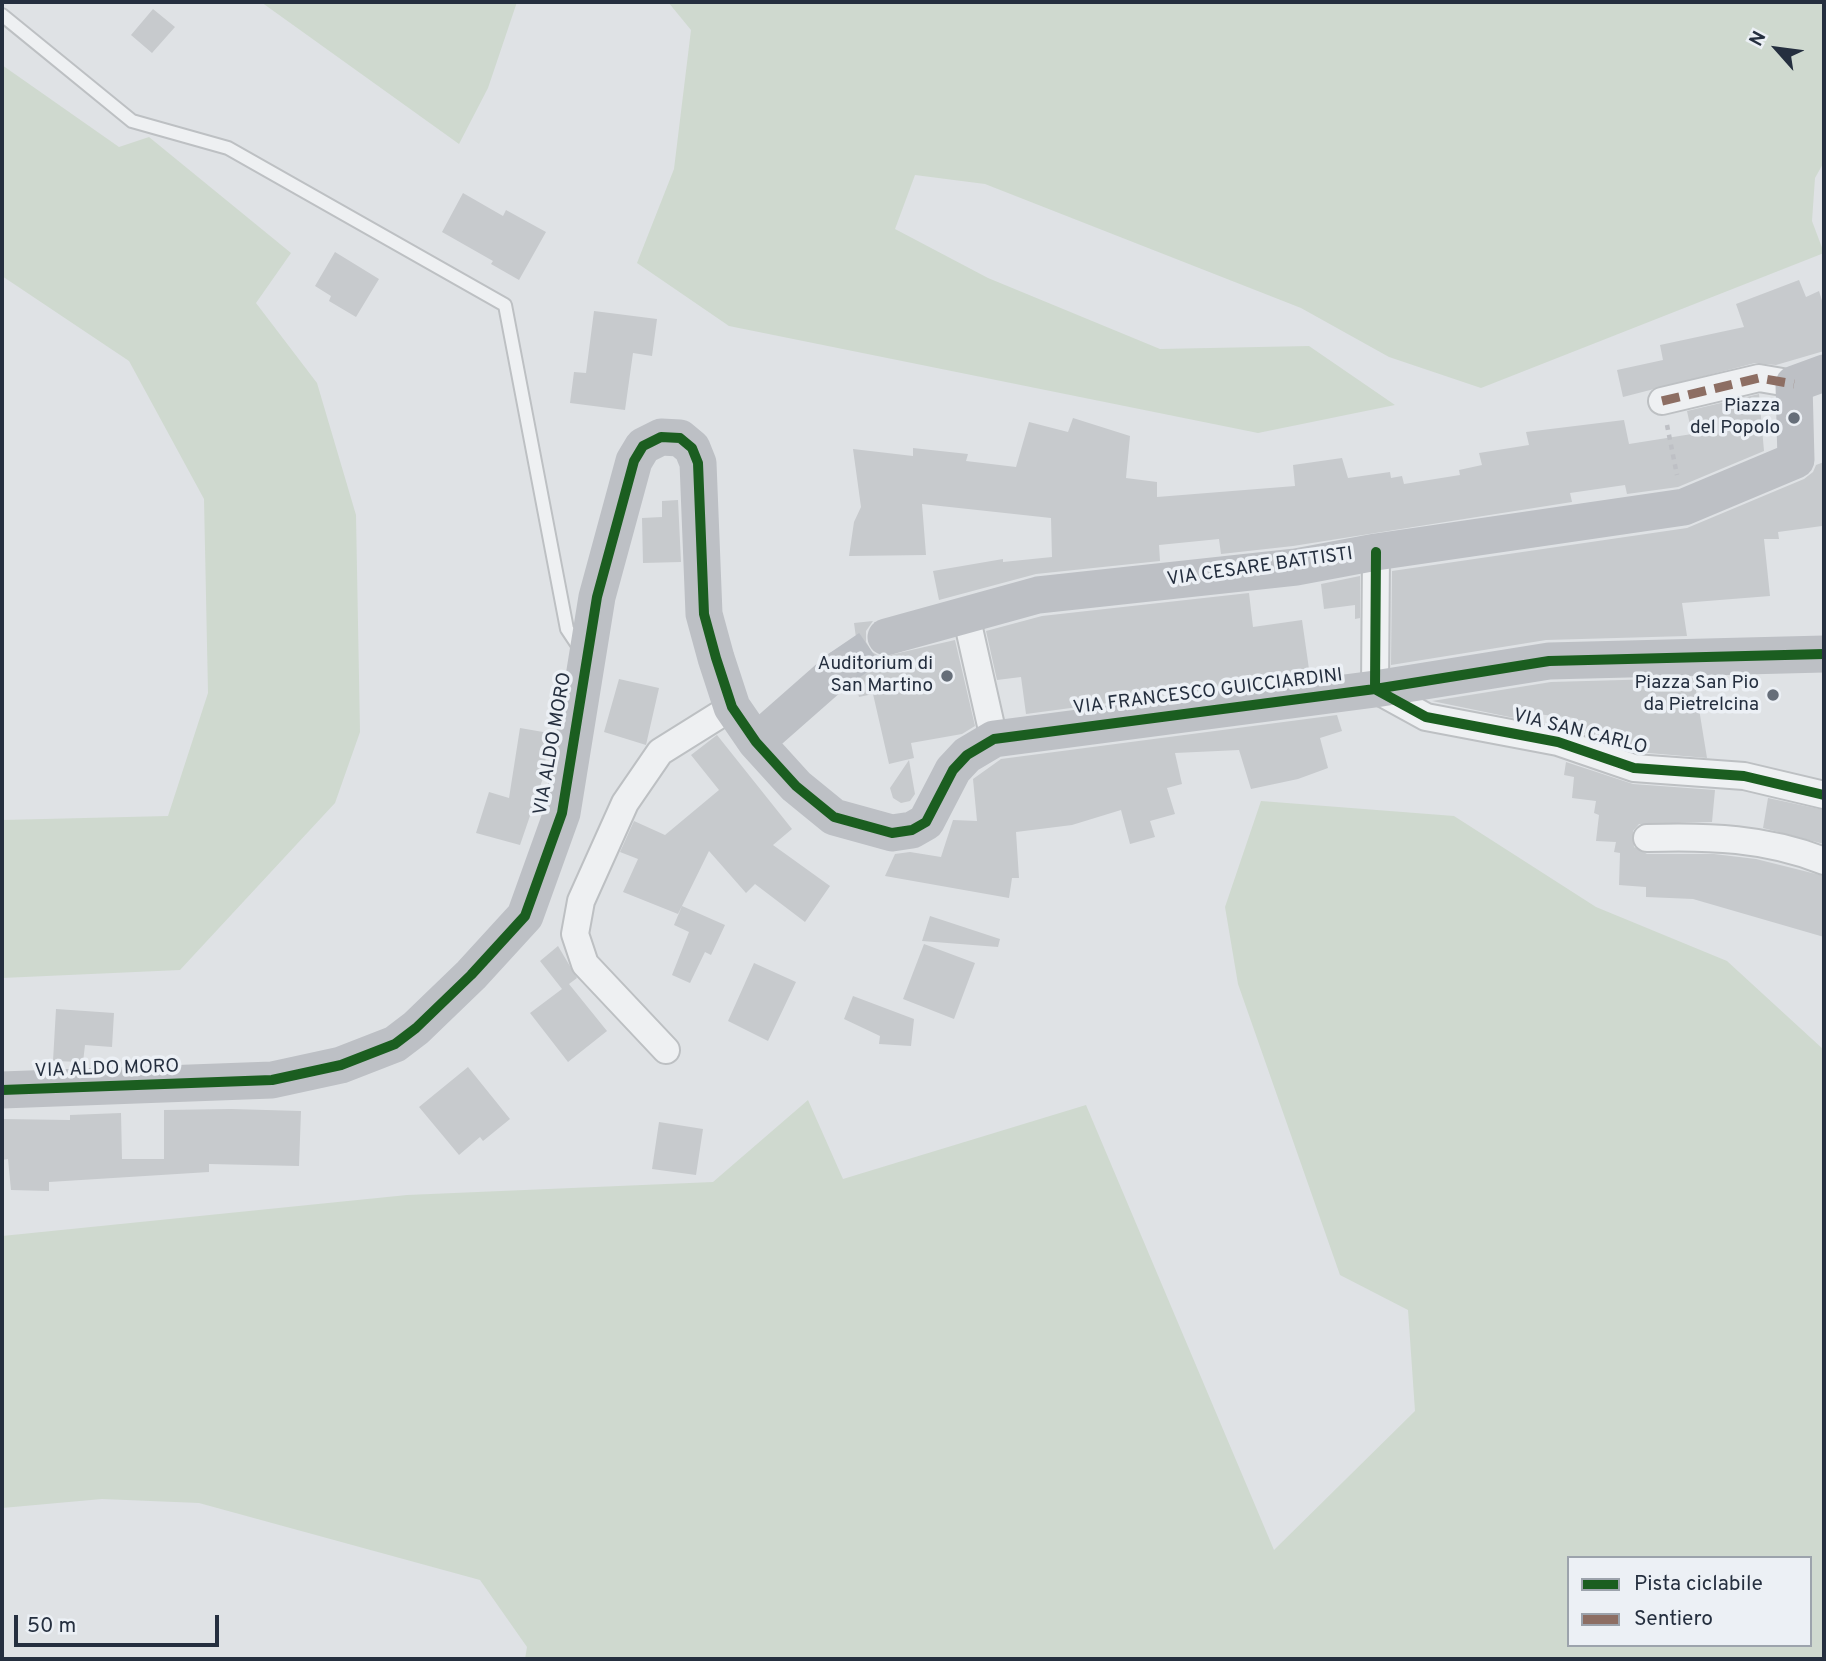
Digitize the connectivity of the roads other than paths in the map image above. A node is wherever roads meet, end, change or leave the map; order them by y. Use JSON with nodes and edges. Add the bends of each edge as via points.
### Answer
{"nodes":[{"id":1,"x":2,"y":16,"type":"edge"},
{"id":2,"x":1809,"y":379,"type":"edge"},
{"id":3,"x":1662,"y":401,"type":"road end"},
{"id":4,"x":1376,"y":552,"type":"junction"},
{"id":5,"x":966,"y":615,"type":"junction"},
{"id":6,"x":886,"y":637,"type":"tunnel mouth"},
{"id":7,"x":1824,"y":654,"type":"edge"},
{"id":8,"x":586,"y":659,"type":"junction"},
{"id":9,"x":839,"y":669,"type":"tunnel mouth"},
{"id":10,"x":1375,"y":689,"type":"junction"},
{"id":11,"x":732,"y":707,"type":"junction"},
{"id":12,"x":994,"y":739,"type":"junction"},
{"id":13,"x":756,"y":742,"type":"junction"},
{"id":14,"x":1824,"y":795,"type":"edge"},
{"id":15,"x":1647,"y":838,"type":"dead end"},
{"id":16,"x":1824,"y":861,"type":"edge"},
{"id":17,"x":666,"y":1050,"type":"dead end"},
{"id":18,"x":2,"y":1090,"type":"edge"}],
"edges":[{"from":1,"to":8,"type":"lane","via":[[132,121],[228,148],[505,305],[567,629]]},
{"from":2,"to":3,"type":"street","via":[[1759,378]]},
{"from":2,"to":4,"type":"main road","name":"VIA CESARE BATTISTI","via":[[1796,460],[1684,506]]},
{"from":4,"to":5,"type":"main road","name":"VIA CESARE BATTISTI","via":[[1296,567],[1038,595]]},
{"from":4,"to":10,"type":"street"},
{"from":5,"to":6,"type":"main road","name":"VIA CESARE BATTISTI"},
{"from":5,"to":12,"type":"street"},
{"from":7,"to":10,"type":"main road","name":"VIA FRANCESCO GUICCIARDINI","via":[[1549,662]]},
{"from":8,"to":11,"type":"main road","name":"VIA ALDO MORO","via":[[597,597],[634,461],[643,446],[661,437],[680,438],[692,448],[698,463],[704,614]]},
{"from":8,"to":18,"type":"main road","name":"VIA ALDO MORO","via":[[562,813],[525,916],[462,984],[395,1044],[341,1065],[272,1080]]},
{"from":9,"to":13,"type":"main road"},
{"from":10,"to":12,"type":"main road","name":"VIA FRANCESCO GUICCIARDINI"},
{"from":10,"to":14,"type":"street","name":"VIA SAN CARLO","via":[[1426,717],[1558,742],[1634,768],[1744,776]]},
{"from":11,"to":13,"type":"main road","name":"VIA ALDO MORO"},
{"from":11,"to":17,"type":"street","via":[[660,752],[625,803],[581,901],[575,934],[584,964]]},
{"from":12,"to":13,"type":"main road","name":"VIA FRANCESCO GUICCIARDINI","via":[[967,755],[953,770],[926,822],[892,833],[834,817],[796,786]]},
{"from":15,"to":16,"type":"street","via":[[1705,836],[1759,842]]}]}
